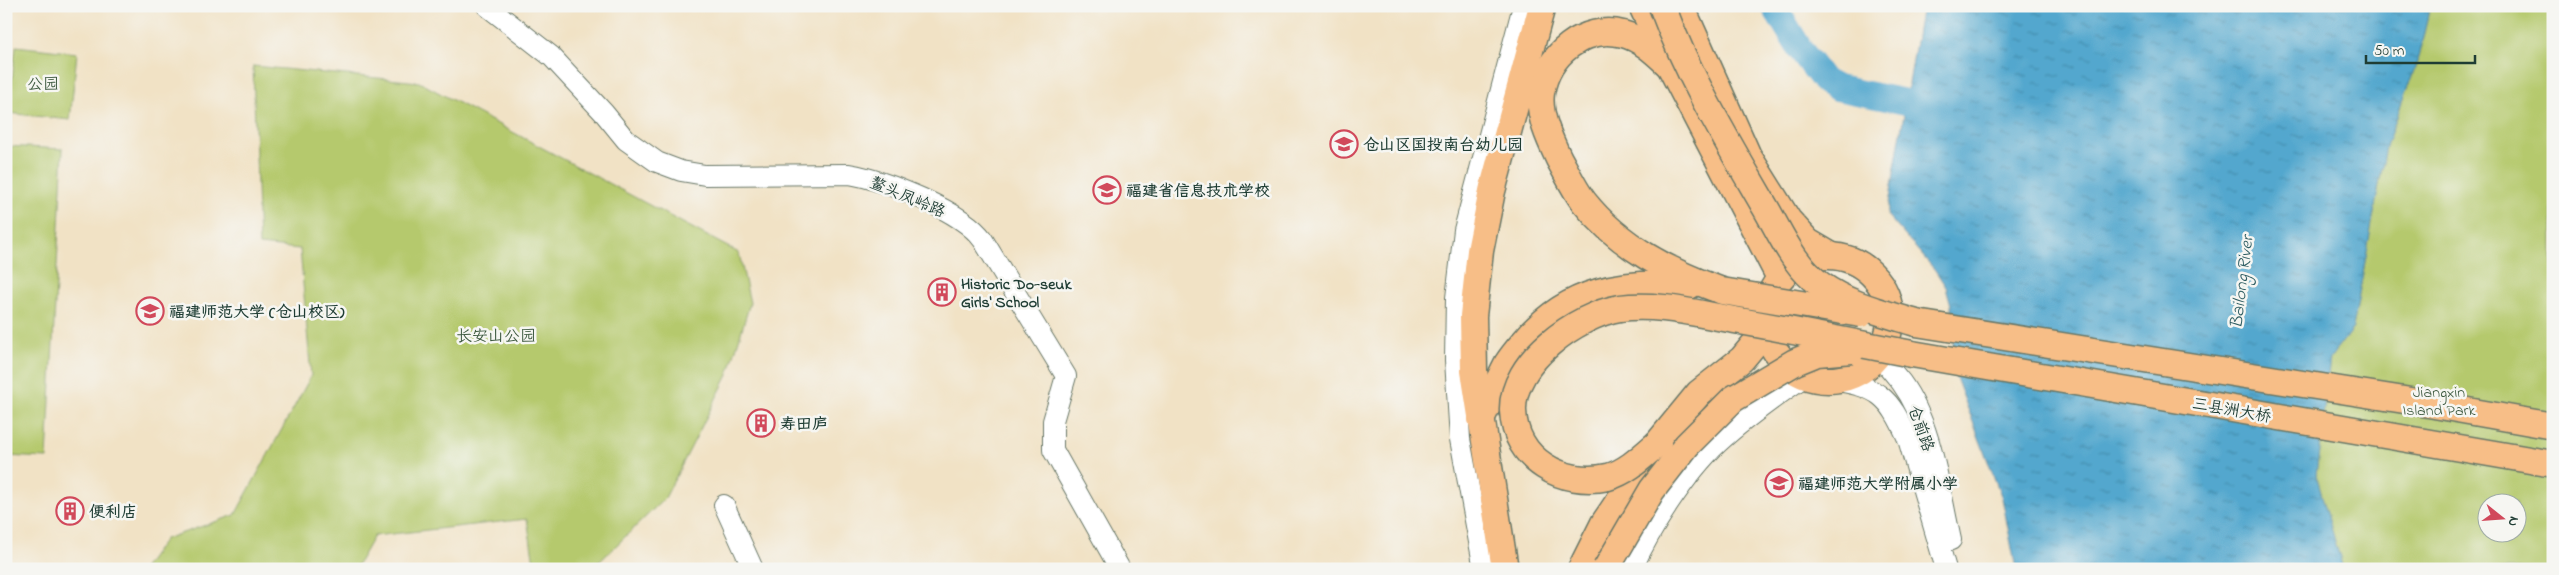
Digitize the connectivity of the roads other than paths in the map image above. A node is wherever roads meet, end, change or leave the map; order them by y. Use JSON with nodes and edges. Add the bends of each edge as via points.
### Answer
{"nodes":[{"id":1,"x":487,"y":6,"type":"edge"},
{"id":2,"x":1523,"y":6,"type":"edge"},
{"id":3,"x":1542,"y":6,"type":"edge"},
{"id":4,"x":1642,"y":6,"type":"edge"},
{"id":5,"x":1662,"y":6,"type":"edge"},
{"id":6,"x":1681,"y":6,"type":"edge"},
{"id":7,"x":1670,"y":66,"type":"junction"},
{"id":8,"x":1830,"y":255,"type":"junction"},
{"id":9,"x":1780,"y":278,"type":"junction"},
{"id":10,"x":1722,"y":291,"type":"junction"},
{"id":11,"x":1916,"y":323,"type":"junction"},
{"id":12,"x":1770,"y":338,"type":"junction"},
{"id":13,"x":1912,"y":354,"type":"junction"},
{"id":14,"x":1878,"y":356,"type":"junction"},
{"id":15,"x":1806,"y":375,"type":"junction"},
{"id":16,"x":1832,"y":380,"type":"junction"},
{"id":17,"x":1481,"y":419,"type":"junction"},
{"id":18,"x":2553,"y":426,"type":"edge"},
{"id":19,"x":1678,"y":427,"type":"junction"},
{"id":20,"x":1658,"y":444,"type":"junction"},
{"id":21,"x":2553,"y":464,"type":"edge"},
{"id":22,"x":724,"y":505,"type":"dead end"},
{"id":23,"x":754,"y":569,"type":"edge"},
{"id":24,"x":1120,"y":569,"type":"edge"},
{"id":25,"x":1484,"y":569,"type":"edge"},
{"id":26,"x":1505,"y":569,"type":"edge"},
{"id":27,"x":1581,"y":569,"type":"edge"},
{"id":28,"x":1592,"y":569,"type":"edge"},
{"id":29,"x":1606,"y":569,"type":"edge"},
{"id":30,"x":1632,"y":569,"type":"edge"},
{"id":31,"x":1946,"y":569,"type":"edge"},
{"id":32,"x":1957,"y":569,"type":"edge"}],
"edges":[{"from":1,"to":24,"type":"street","name":"鳌头凤岭路","via":[[551,56],[626,140],[657,162],[705,175],[860,176],[894,187],[972,226],[1066,376],[1052,421],[1053,450]]},
{"from":2,"to":25,"type":"street","via":[[1464,230],[1456,298],[1455,360],[1460,439]]},
{"from":3,"to":17,"type":"main road","via":[[1492,191],[1480,251],[1473,316],[1474,371]]},
{"from":4,"to":7,"type":"main road"},
{"from":5,"to":11,"type":"main road","bridge":true,"via":[[1710,111],[1788,247],[1808,273],[1821,285],[1861,306]]},
{"from":6,"to":8,"type":"main road","via":[[1748,156],[1788,220],[1808,242]]},
{"from":7,"to":9,"type":"main road"},
{"from":7,"to":10,"type":"main road","via":[[1639,40],[1622,34],[1599,33],[1582,37],[1564,49],[1548,70],[1541,94],[1543,117],[1551,142],[1583,201],[1614,233],[1658,265]]},
{"from":8,"to":9,"type":"main road","via":[[1811,257],[1794,265]]},
{"from":8,"to":14,"type":"main road","via":[[1850,258],[1867,268],[1880,282],[1888,300],[1891,319],[1888,339]]},
{"from":9,"to":12,"type":"main road","via":[[1770,294],[1766,311]]},
{"from":10,"to":11,"type":"main road","bridge":true},
{"from":10,"to":17,"type":"main road","via":[[1688,285],[1635,284],[1597,291],[1559,309],[1537,326],[1508,362]]},
{"from":11,"to":18,"type":"main road","name":"三县洲大桥"},
{"from":12,"to":15,"type":"main road","via":[[1790,368]]},
{"from":12,"to":19,"type":"main road","via":[[1700,393]]},
{"from":13,"to":20,"type":"main road","bridge":true,"via":[[1640,306],[1595,314],[1572,326],[1535,359],[1516,392],[1512,410],[1521,444],[1535,461],[1550,470],[1586,479],[1609,476],[1628,468]]},
{"from":13,"to":21,"type":"main road","name":"三县洲大桥"},
{"from":13,"to":29,"type":"main road","bridge":true,"via":[[1842,350],[1818,353],[1795,362],[1733,399],[1687,445],[1652,490]]},
{"from":14,"to":16,"type":"main road","via":[[1848,378]]},
{"from":14,"to":32,"type":"street","name":"仓前路","via":[[1901,382],[1920,417],[1932,454]]},
{"from":15,"to":16,"type":"main road"},
{"from":15,"to":30,"type":"street","via":[[1717,444],[1674,495]]},
{"from":16,"to":31,"type":"street","name":"仓前路","via":[[1873,389],[1902,424]]},
{"from":17,"to":26,"type":"main road"},
{"from":19,"to":20,"type":"main road"},
{"from":19,"to":28,"type":"main road","via":[[1632,496]]},
{"from":20,"to":27,"type":"main road","via":[[1604,523]]},
{"from":22,"to":23,"type":"street"}]}
